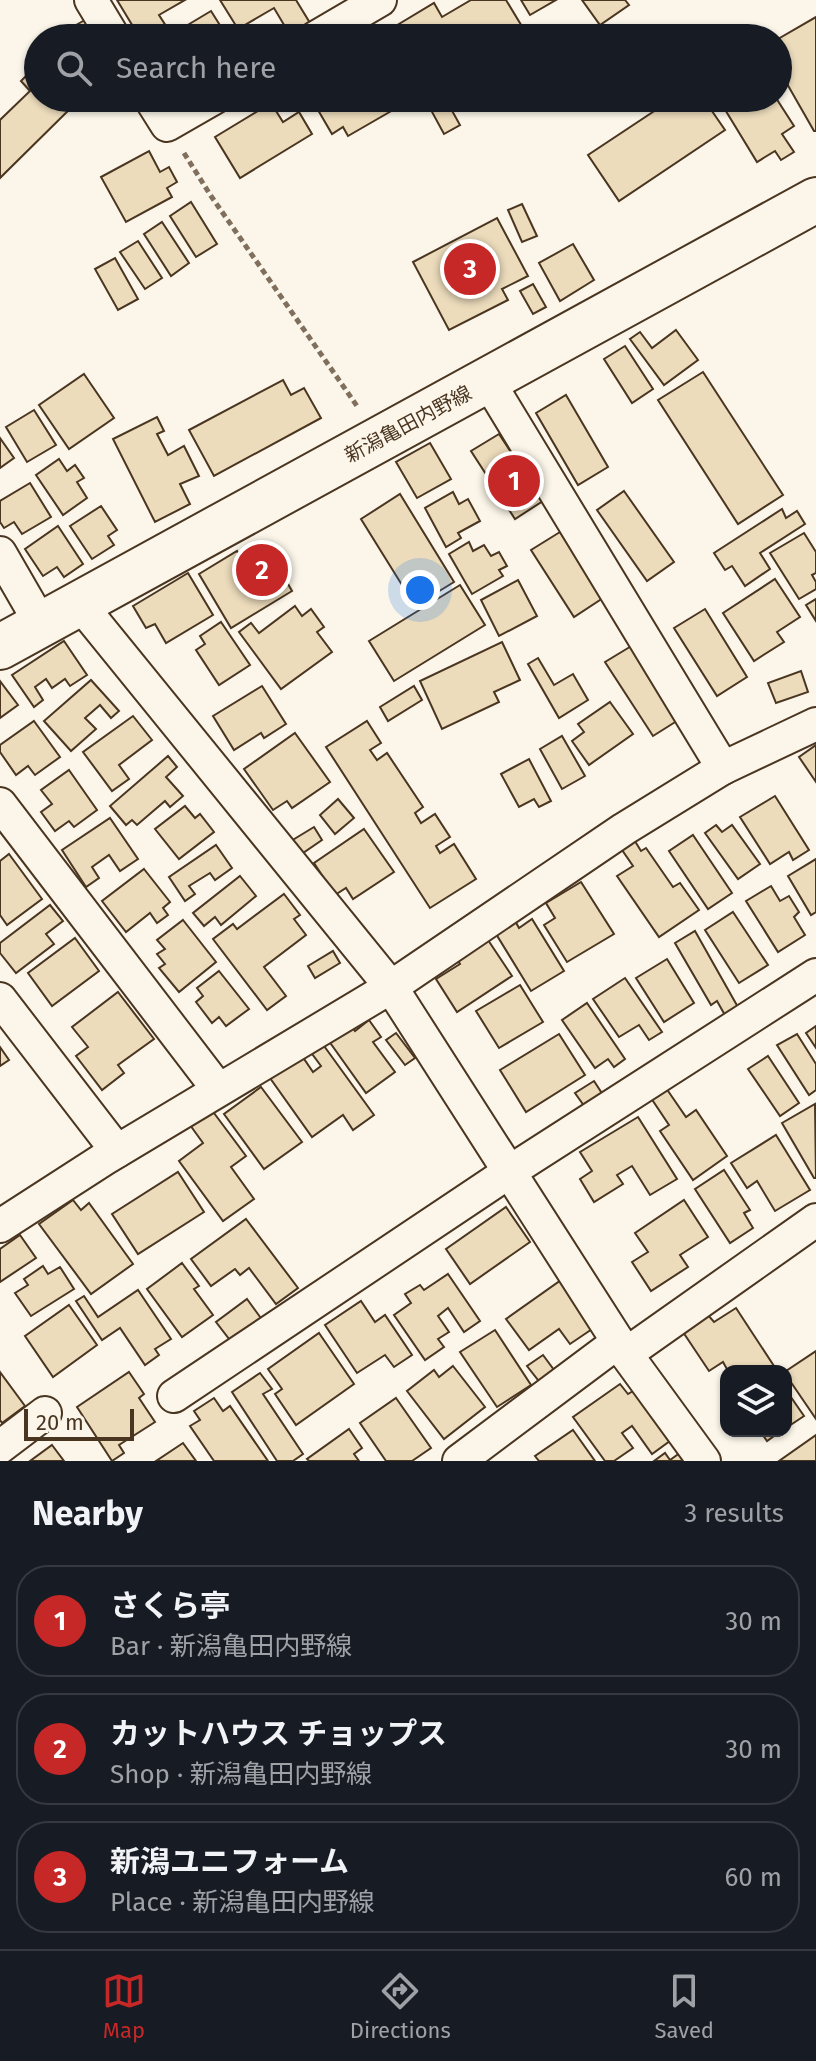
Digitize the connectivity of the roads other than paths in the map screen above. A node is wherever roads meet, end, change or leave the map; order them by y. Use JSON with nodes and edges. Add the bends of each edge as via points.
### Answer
{"nodes":[{"id":1,"x":91,"y":0,"type":"edge"},
{"id":2,"x":380,"y":0,"type":"edge"},
{"id":3,"x":106,"y":24,"type":"edge"},
{"id":4,"x":339,"y":24,"type":"edge"},
{"id":5,"x":159,"y":112,"type":"edge"},
{"id":6,"x":190,"y":112,"type":"edge"},
{"id":7,"x":816,"y":200,"type":"edge"},
{"id":8,"x":488,"y":381,"type":"junction"},
{"id":9,"x":0,"y":553,"type":"edge"},
{"id":10,"x":79,"y":603,"type":"junction"},
{"id":11,"x":41,"y":624,"type":"junction"},
{"id":12,"x":0,"y":647,"type":"edge"},
{"id":13,"x":816,"y":724,"type":"edge"},
{"id":14,"x":723,"y":768,"type":"junction"},
{"id":15,"x":0,"y":804,"type":"edge"},
{"id":16,"x":816,"y":975,"type":"edge"},
{"id":17,"x":391,"y":987,"type":"junction"},
{"id":18,"x":0,"y":999,"type":"edge"},
{"id":19,"x":218,"y":1089,"type":"junction"},
{"id":20,"x":117,"y":1151,"type":"junction"},
{"id":21,"x":509,"y":1172,"type":"junction"},
{"id":22,"x":816,"y":1220,"type":"edge"},
{"id":23,"x":0,"y":1226,"type":"edge"},
{"id":24,"x":622,"y":1348,"type":"junction"},
{"id":25,"x":174,"y":1396,"type":"dead end"},
{"id":26,"x":45,"y":1413,"type":"dead end"},
{"id":27,"x":0,"y":1447,"type":"edge"},
{"id":28,"x":459,"y":1461,"type":"edge"},
{"id":29,"x":704,"y":1461,"type":"edge"}],
"edges":[{"from":1,"to":3,"type":"street"},
{"from":2,"to":4,"type":"street"},
{"from":5,"to":6,"type":"street","via":[[167,125]]},
{"from":7,"to":8,"type":"main road","name":"新潟亀田内野線"},
{"from":8,"to":10,"type":"main road","name":"新潟亀田内野線"},
{"from":8,"to":14,"type":"street"},
{"from":9,"to":11,"type":"street"},
{"from":10,"to":11,"type":"main road","name":"新潟亀田内野線"},
{"from":10,"to":17,"type":"street"},
{"from":11,"to":12,"type":"main road","name":"新潟亀田内野線"},
{"from":13,"to":14,"type":"street"},
{"from":14,"to":17,"type":"street"},
{"from":15,"to":19,"type":"street"},
{"from":16,"to":21,"type":"street"},
{"from":17,"to":19,"type":"street"},
{"from":17,"to":21,"type":"street"},
{"from":18,"to":20,"type":"street"},
{"from":19,"to":20,"type":"street"},
{"from":20,"to":23,"type":"street"},
{"from":21,"to":24,"type":"street"},
{"from":21,"to":25,"type":"street"},
{"from":22,"to":24,"type":"street"},
{"from":24,"to":28,"type":"street"},
{"from":24,"to":29,"type":"street"},
{"from":26,"to":27,"type":"street"}]}
